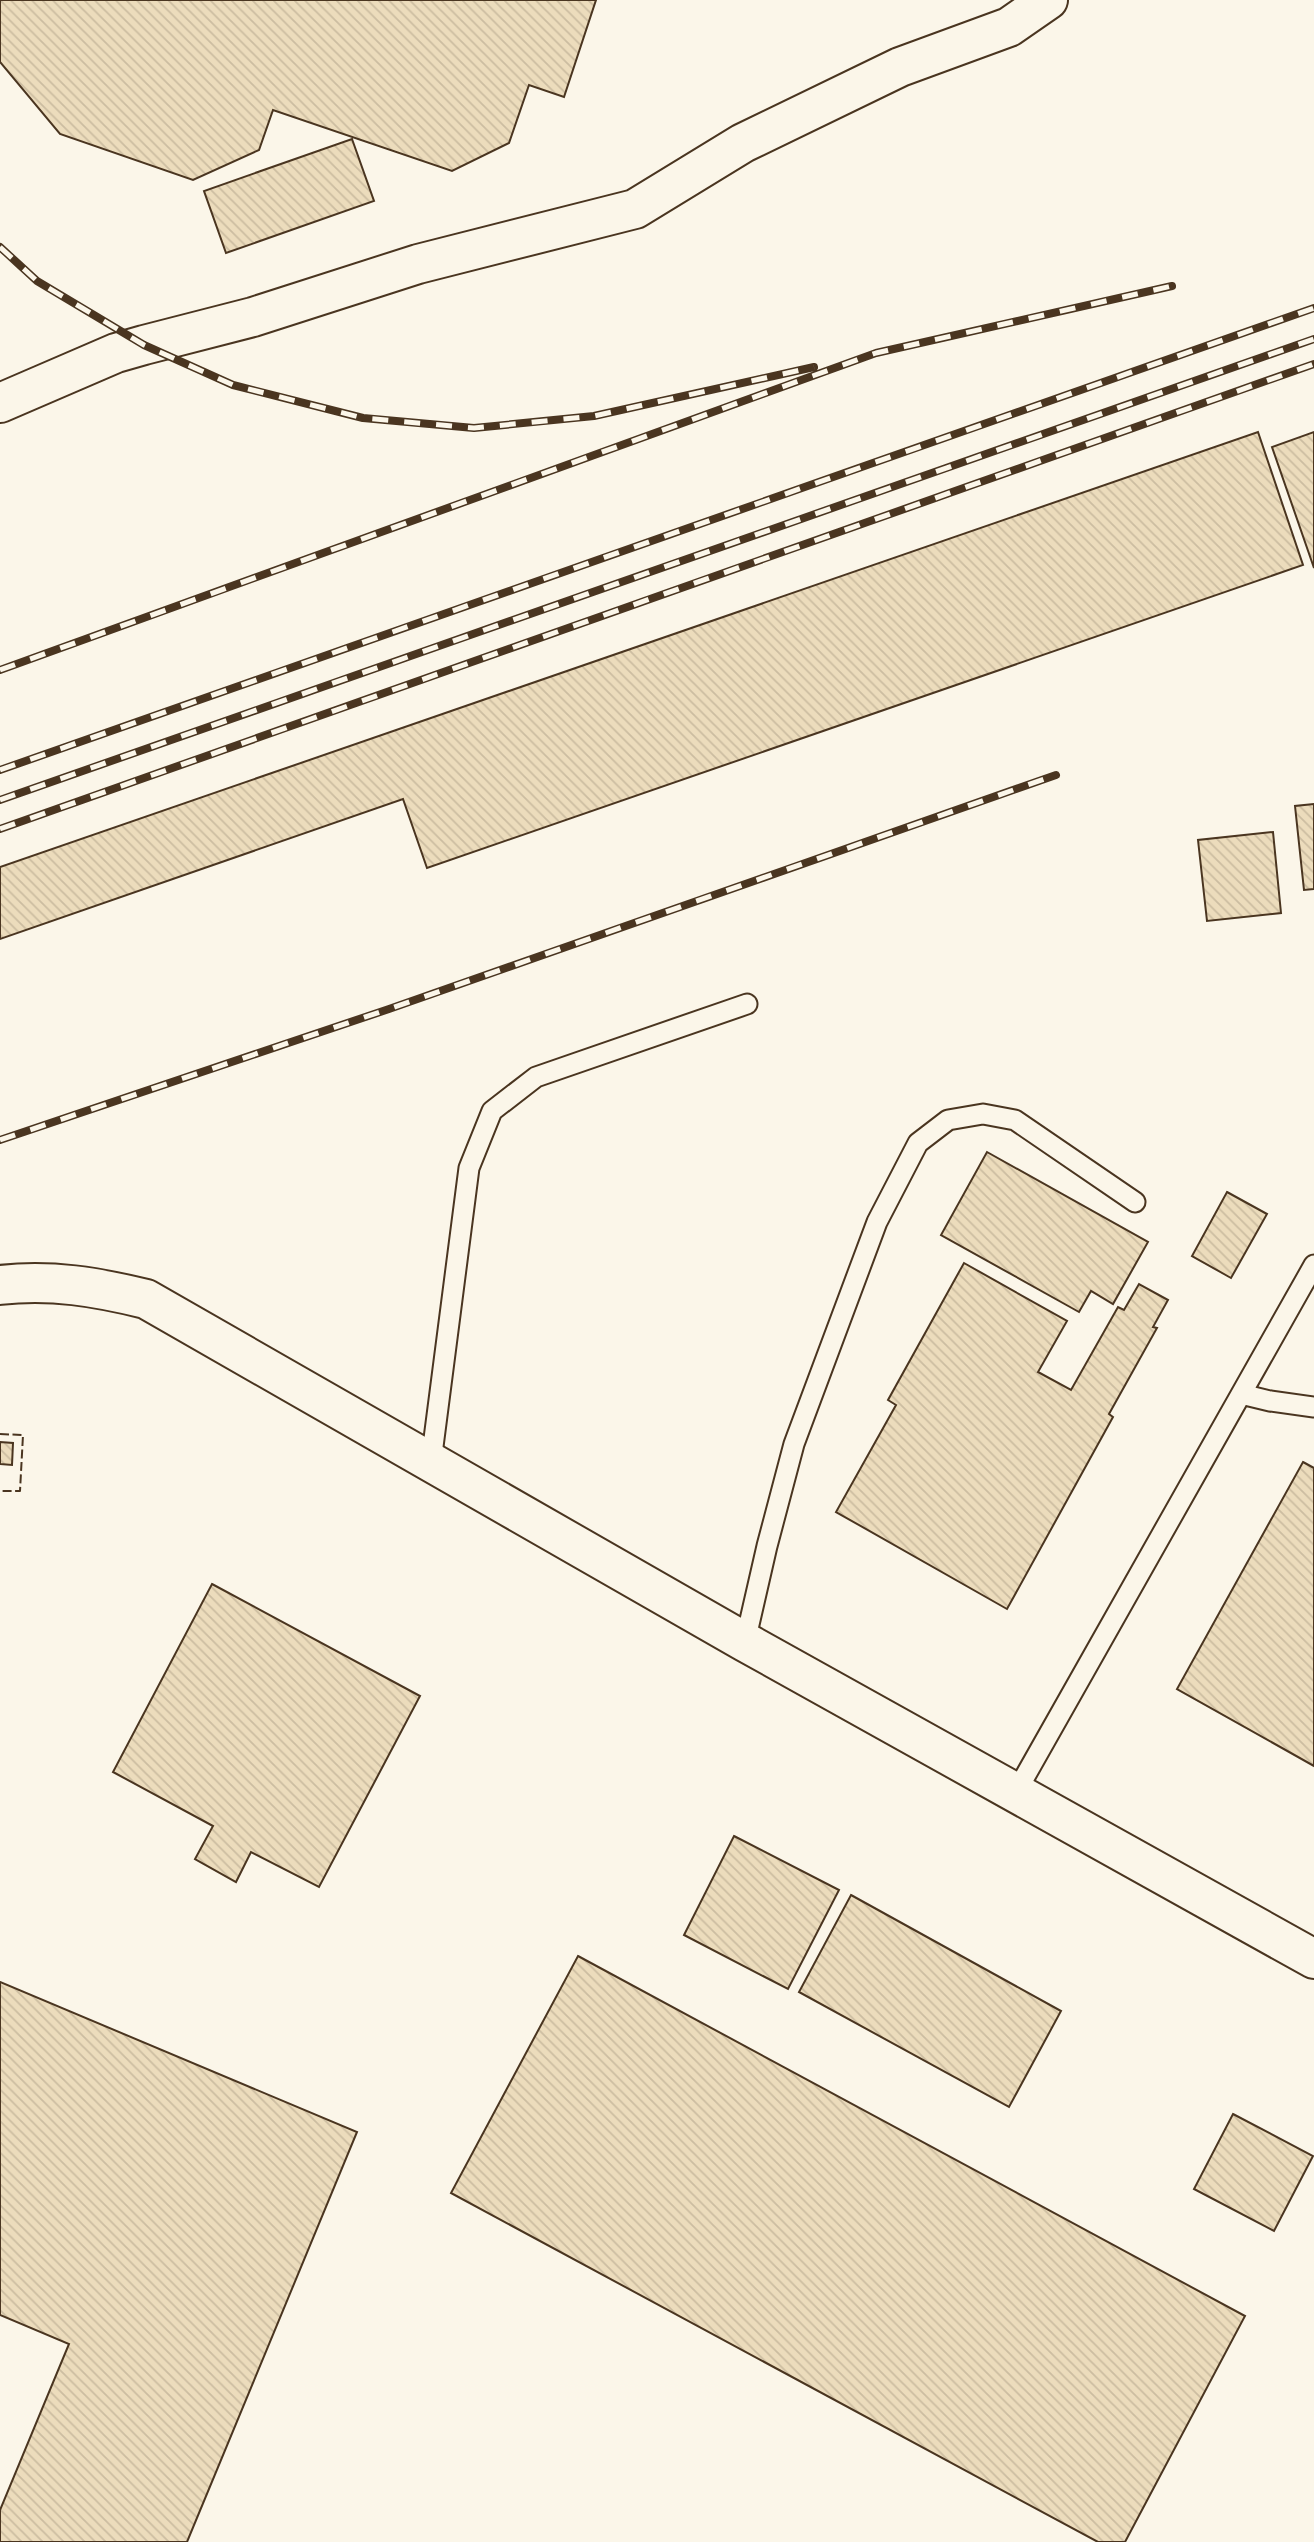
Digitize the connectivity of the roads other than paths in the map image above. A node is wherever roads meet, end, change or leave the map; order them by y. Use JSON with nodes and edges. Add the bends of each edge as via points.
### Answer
{"nodes":[{"id":1,"x":1048,"y":0,"type":"edge"},
{"id":2,"x":0,"y":403,"type":"edge"},
{"id":3,"x":747,"y":1004,"type":"dead end"},
{"id":4,"x":1135,"y":1202,"type":"dead end"},
{"id":5,"x":1314,"y":1265,"type":"edge"},
{"id":6,"x":0,"y":1285,"type":"edge"},
{"id":7,"x":1241,"y":1394,"type":"junction"},
{"id":8,"x":1314,"y":1407,"type":"edge"},
{"id":9,"x":431,"y":1462,"type":"junction"},
{"id":10,"x":746,"y":1642,"type":"junction"},
{"id":11,"x":1015,"y":1794,"type":"junction"},
{"id":12,"x":1314,"y":1958,"type":"edge"}],
"edges":[{"from":1,"to":2,"type":"street","via":[[1009,27],[900,67],[743,144],[635,209],[418,264],[253,317],[135,348]]},
{"from":3,"to":9,"type":"lane","via":[[537,1077],[492,1111],[469,1168]]},
{"from":4,"to":10,"type":"lane","via":[[1015,1120],[983,1114],[948,1120],[918,1143],[877,1222],[794,1444]]},
{"from":5,"to":7,"type":"lane"},
{"from":6,"to":9,"type":"street","via":[[52,1282],[146,1299]]},
{"from":7,"to":8,"type":"lane"},
{"from":7,"to":11,"type":"lane"},
{"from":9,"to":10,"type":"street"},
{"from":10,"to":11,"type":"street"},
{"from":11,"to":12,"type":"street"}]}
